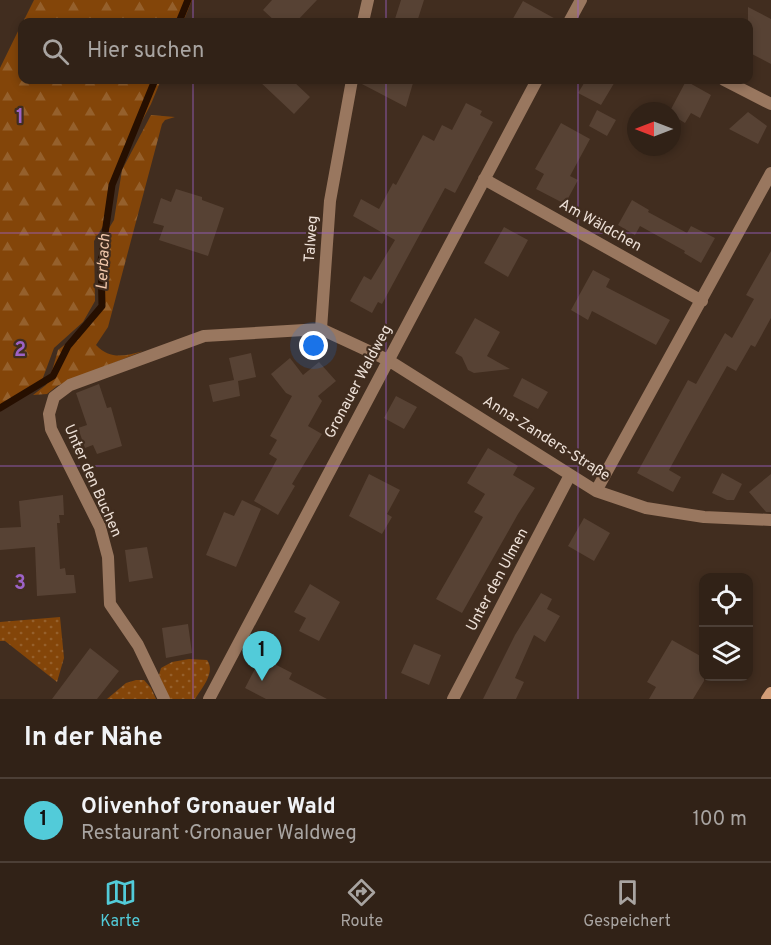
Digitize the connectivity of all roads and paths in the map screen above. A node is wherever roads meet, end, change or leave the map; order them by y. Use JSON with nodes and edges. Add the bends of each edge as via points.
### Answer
{"nodes":[{"id":1,"x":368,"y":0,"type":"edge"},
{"id":2,"x":581,"y":0,"type":"edge"},
{"id":3,"x":364,"y":18,"type":"edge"},
{"id":4,"x":570,"y":18,"type":"edge"},
{"id":5,"x":351,"y":84,"type":"edge"},
{"id":6,"x":535,"y":84,"type":"edge"},
{"id":7,"x":732,"y":84,"type":"edge"},
{"id":8,"x":771,"y":104,"type":"edge"},
{"id":9,"x":771,"y":172,"type":"edge"},
{"id":10,"x":484,"y":178,"type":"junction"},
{"id":11,"x":702,"y":301,"type":"junction"},
{"id":12,"x":321,"y":329,"type":"junction"},
{"id":13,"x":388,"y":360,"type":"junction"},
{"id":14,"x":570,"y":475,"type":"junction"},
{"id":15,"x":596,"y":491,"type":"junction"},
{"id":16,"x":771,"y":520,"type":"edge"},
{"id":17,"x":771,"y":693,"type":"edge"},
{"id":18,"x":164,"y":699,"type":"edge"},
{"id":19,"x":209,"y":699,"type":"edge"},
{"id":20,"x":453,"y":699,"type":"edge"},
{"id":21,"x":767,"y":699,"type":"edge"}],
"edges":[{"from":1,"to":3,"type":"street"},
{"from":2,"to":4,"type":"street"},
{"from":5,"to":12,"type":"street","name":"Talweg","via":[[330,201]]},
{"from":6,"to":10,"type":"street","name":"Gronauer Waldweg"},
{"from":7,"to":8,"type":"street"},
{"from":9,"to":11,"type":"street"},
{"from":10,"to":11,"type":"street","name":"Am Wäldchen"},
{"from":10,"to":13,"type":"street","name":"Gronauer Waldweg"},
{"from":11,"to":15,"type":"street"},
{"from":12,"to":13,"type":"street"},
{"from":12,"to":18,"type":"street","name":"Unter den Buchen","via":[[204,336],[70,385],[54,397],[49,414],[51,429],[100,527],[108,557],[110,604],[138,645]]},
{"from":13,"to":14,"type":"street","name":"Anna-Zanders-Straße"},
{"from":13,"to":19,"type":"street","name":"Gronauer Waldweg"},
{"from":14,"to":15,"type":"street","name":"Anna-Zanders-Straße"},
{"from":14,"to":20,"type":"street","name":"Unter den Ulmen"},
{"from":15,"to":16,"type":"street","name":"Anna-Zanders-Straße","via":[[646,508],[704,517]]},
{"from":17,"to":21,"type":"street"}]}
